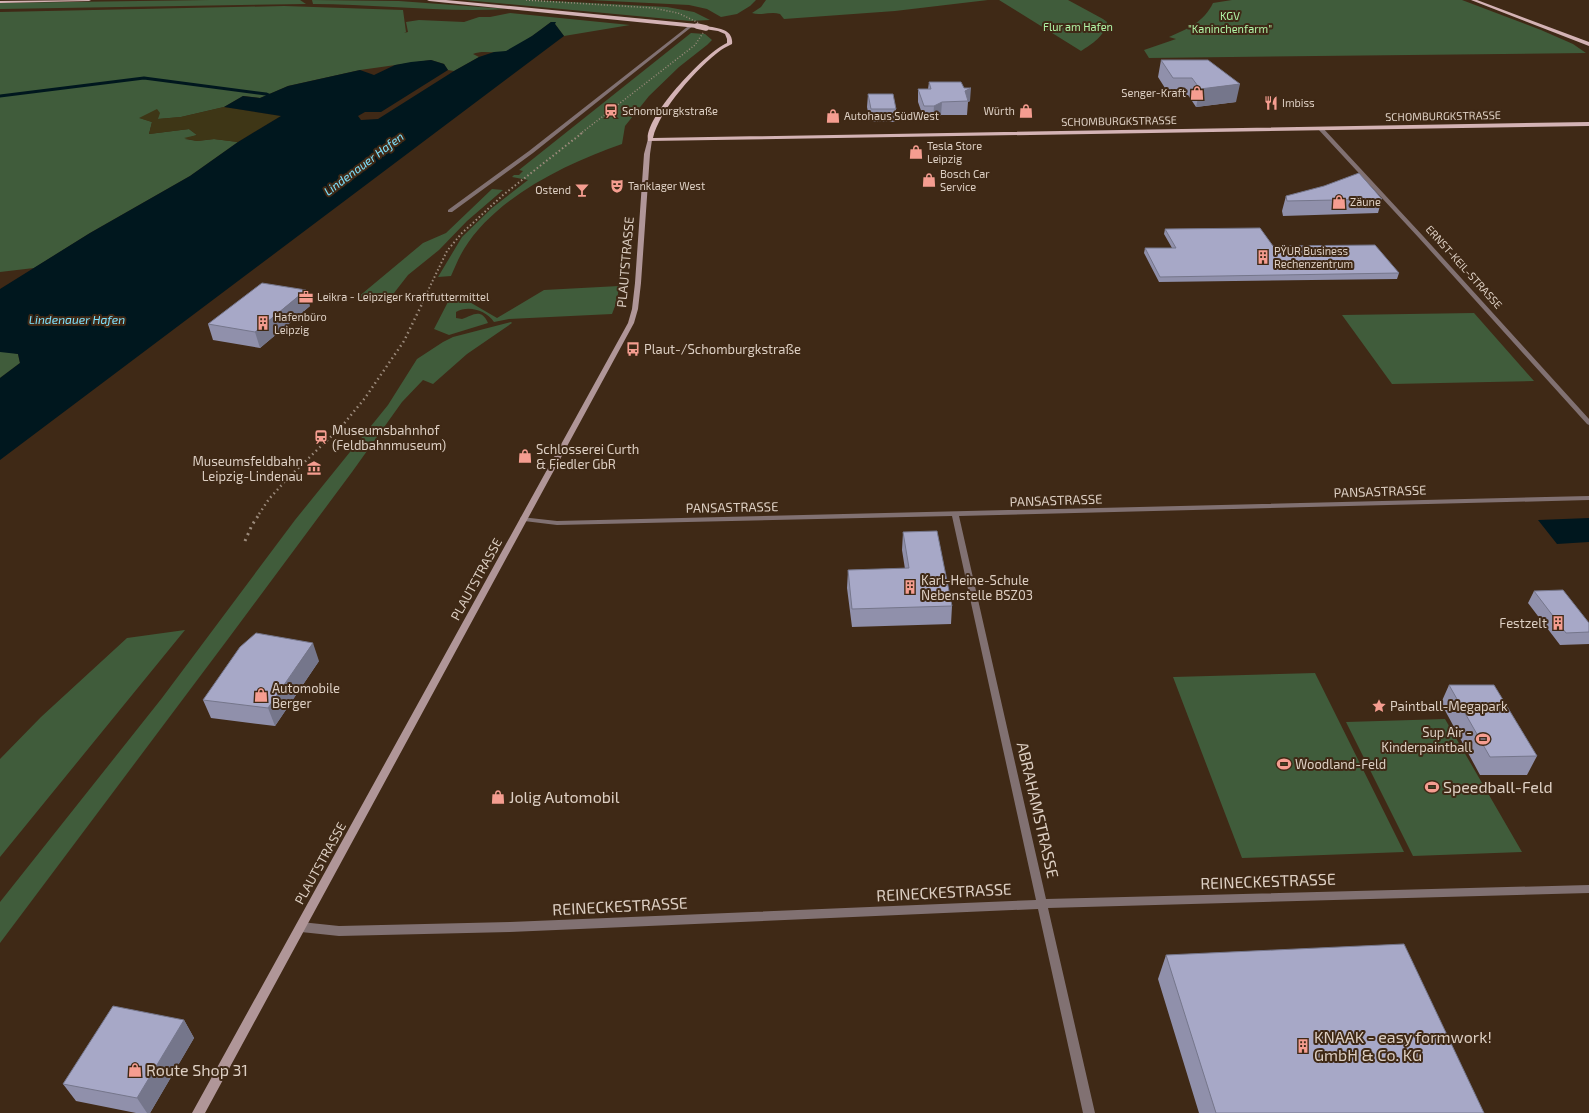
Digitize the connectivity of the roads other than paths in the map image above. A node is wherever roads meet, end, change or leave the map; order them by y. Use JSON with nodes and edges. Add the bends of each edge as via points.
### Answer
{"nodes":[{"id":1,"x":89,"y":0,"type":"edge"},
{"id":2,"x":429,"y":0,"type":"edge"},
{"id":3,"x":1473,"y":0,"type":"edge"},
{"id":4,"x":0,"y":2,"type":"edge"},
{"id":5,"x":695,"y":26,"type":"junction"},
{"id":6,"x":708,"y":28,"type":"junction"},
{"id":7,"x":1550,"y":29,"type":"junction"},
{"id":8,"x":718,"y":35,"type":"dead end"},
{"id":9,"x":1589,"y":44,"type":"edge"},
{"id":10,"x":1589,"y":47,"type":"edge"},
{"id":11,"x":1589,"y":124,"type":"edge"},
{"id":12,"x":1320,"y":128,"type":"junction"},
{"id":13,"x":650,"y":140,"type":"junction"},
{"id":14,"x":450,"y":211,"type":"dead end"},
{"id":15,"x":1589,"y":423,"type":"edge"},
{"id":16,"x":1589,"y":498,"type":"edge"},
{"id":17,"x":955,"y":514,"type":"junction"},
{"id":18,"x":524,"y":520,"type":"junction"},
{"id":19,"x":1589,"y":888,"type":"edge"},
{"id":20,"x":1043,"y":904,"type":"junction"},
{"id":21,"x":301,"y":927,"type":"junction"},
{"id":22,"x":198,"y":1113,"type":"edge"},
{"id":23,"x":1089,"y":1113,"type":"edge"}],
"edges":[{"from":1,"to":4,"type":"main road"},
{"from":2,"to":5,"type":"main road","name":"PLAUTSTRASSE"},
{"from":3,"to":7,"type":"main road"},
{"from":5,"to":6,"type":"main road","name":"PLAUTSTRASSE","bridge":true},
{"from":5,"to":14,"type":"street"},
{"from":6,"to":8,"type":"main road","name":"PLAUTSTRASSE"},
{"from":6,"to":13,"type":"main road","name":"PLAUTSTRASSE","via":[[725,31],[730,35],[729,44],[721,45],[693,72],[655,122]]},
{"from":7,"to":9,"type":"main road"},
{"from":7,"to":10,"type":"main road"},
{"from":11,"to":12,"type":"main road","name":"SCHOMBURGKSTRASSE"},
{"from":12,"to":13,"type":"main road","name":"SCHOMBURGKSTRASSE"},
{"from":12,"to":15,"type":"street","name":"ERNST-KEIL-STRASSE"},
{"from":13,"to":18,"type":"main road","name":"PLAUTSTRASSE","via":[[646,161],[638,283],[631,323]]},
{"from":16,"to":17,"type":"street","name":"PANSASTRASSE"},
{"from":17,"to":18,"type":"street","name":"PANSASTRASSE","via":[[557,523]]},
{"from":17,"to":20,"type":"street","name":"ABRAHAMSTRASSE"},
{"from":18,"to":21,"type":"main road","name":"PLAUTSTRASSE"},
{"from":19,"to":20,"type":"street","name":"REINECKESTRASSE"},
{"from":20,"to":21,"type":"street","name":"REINECKESTRASSE","via":[[510,927],[340,931]]},
{"from":20,"to":23,"type":"street","name":"ABRAHAMSTRASSE"},
{"from":21,"to":22,"type":"main road","name":"PLAUTSTRASSE"}]}
